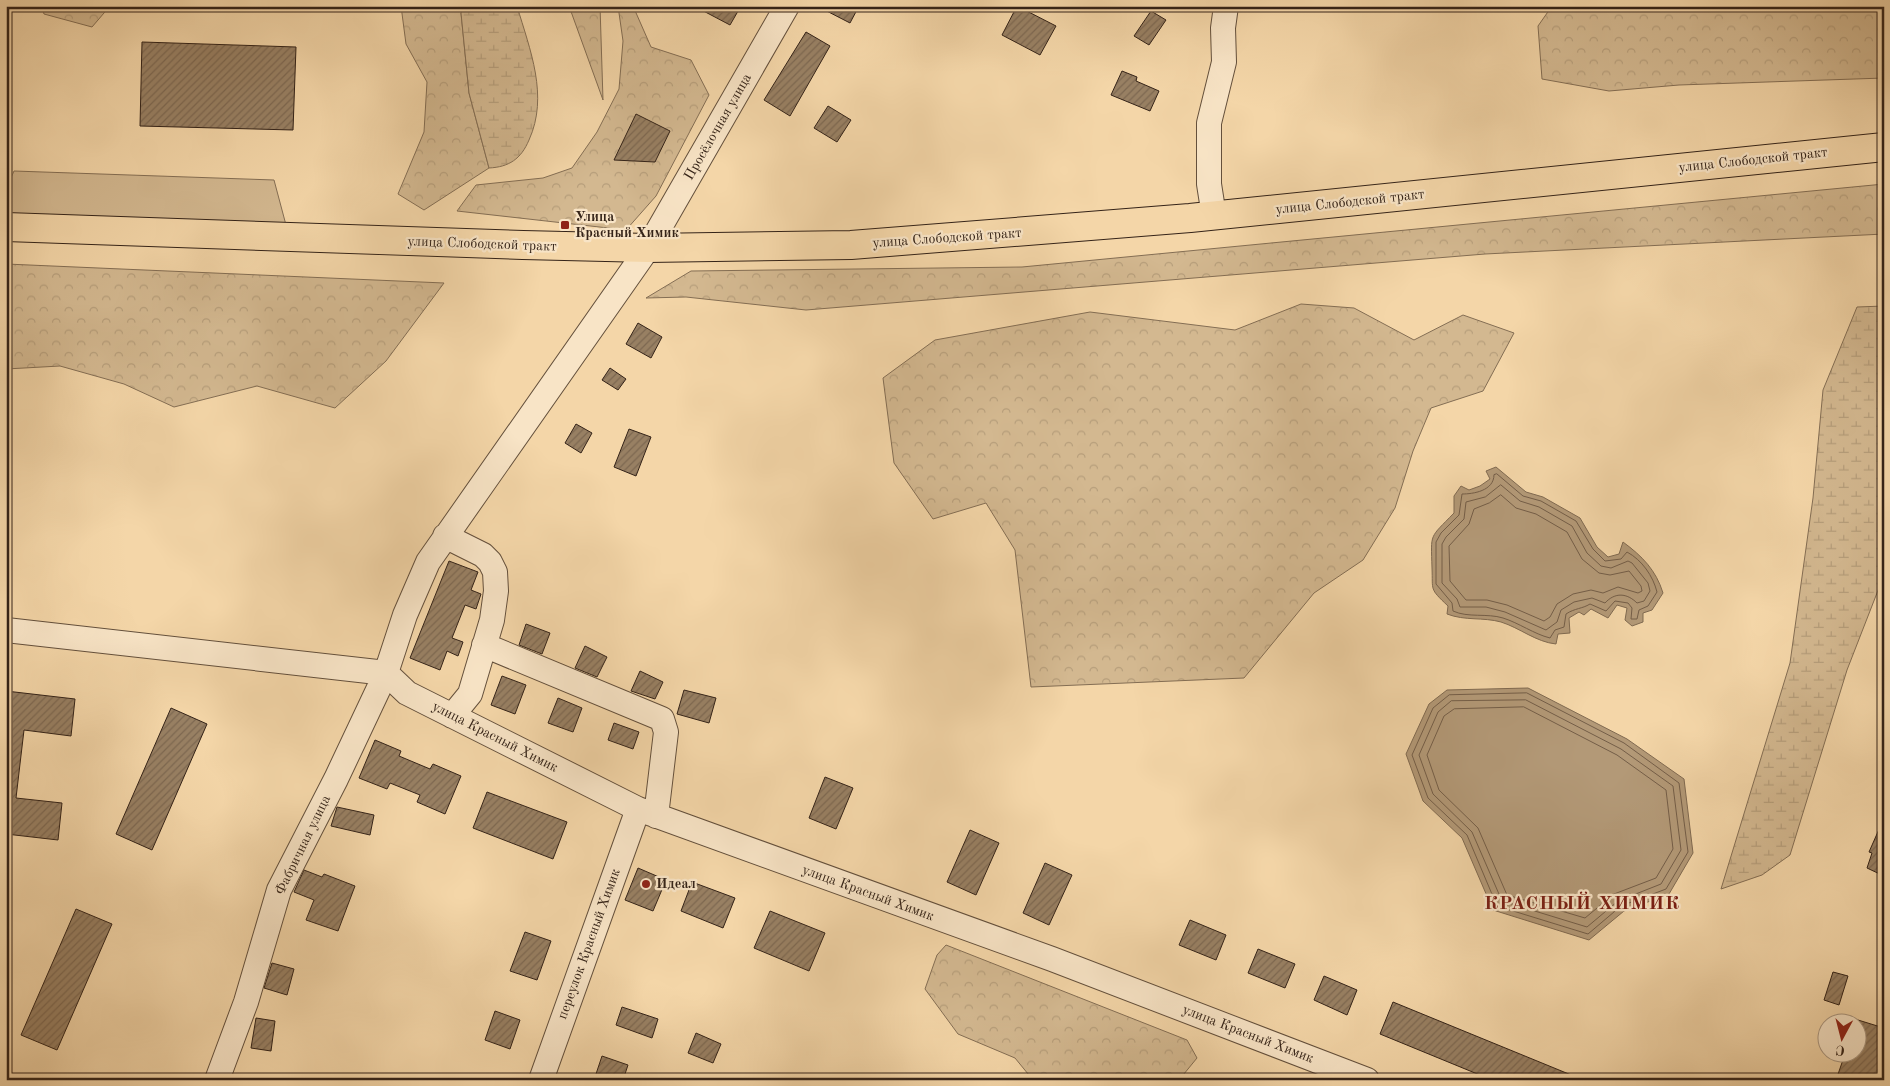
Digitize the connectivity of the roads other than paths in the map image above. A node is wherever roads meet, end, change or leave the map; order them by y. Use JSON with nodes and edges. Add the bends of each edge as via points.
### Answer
{"nodes":[{"id":1,"x":788,"y":6,"type":"edge"},
{"id":2,"x":1226,"y":6,"type":"edge"},
{"id":3,"x":1884,"y":147,"type":"edge"},
{"id":4,"x":1214,"y":216,"type":"junction"},
{"id":5,"x":6,"y":227,"type":"edge"},
{"id":6,"x":648,"y":248,"type":"junction"},
{"id":7,"x":445,"y":536,"type":"junction"},
{"id":8,"x":6,"y":630,"type":"edge"},
{"id":9,"x":484,"y":645,"type":"junction"},
{"id":10,"x":386,"y":673,"type":"junction"},
{"id":11,"x":452,"y":716,"type":"junction"},
{"id":12,"x":647,"y":812,"type":"junction"},
{"id":13,"x":217,"y":1080,"type":"edge"},
{"id":14,"x":541,"y":1080,"type":"edge"},
{"id":15,"x":1368,"y":1080,"type":"edge"}],
"edges":[{"from":1,"to":6,"type":"street","name":"Просёлочная улица"},
{"from":2,"to":4,"type":"street","via":[[1224,62],[1209,122],[1209,184]]},
{"from":3,"to":4,"type":"main road","name":"улица Слободской тракт"},
{"from":4,"to":6,"type":"main road","name":"улица Слободской тракт","via":[[851,245]]},
{"from":5,"to":6,"type":"main road","name":"улица Слободской тракт"},
{"from":6,"to":7,"type":"street","name":"Просёлочная улица"},
{"from":7,"to":9,"type":"street","via":[[483,555],[495,572],[492,620]]},
{"from":7,"to":10,"type":"street","name":"Фабричная улица","via":[[428,562],[405,615]]},
{"from":8,"to":10,"type":"street"},
{"from":9,"to":11,"type":"street","via":[[470,694]]},
{"from":9,"to":12,"type":"street","name":"переулок Красный Химик","via":[[659,717],[664,722],[666,732]]},
{"from":10,"to":11,"type":"street","name":"улица Красный Химик","via":[[407,693]]},
{"from":10,"to":13,"type":"street","name":"Фабричная улица","via":[[279,890],[246,1002]]},
{"from":11,"to":12,"type":"street","name":"улица Красный Химик"},
{"from":12,"to":14,"type":"street","name":"переулок Красный Химик"},
{"from":12,"to":15,"type":"street","name":"улица Красный Химик","via":[[1052,959]]}]}
